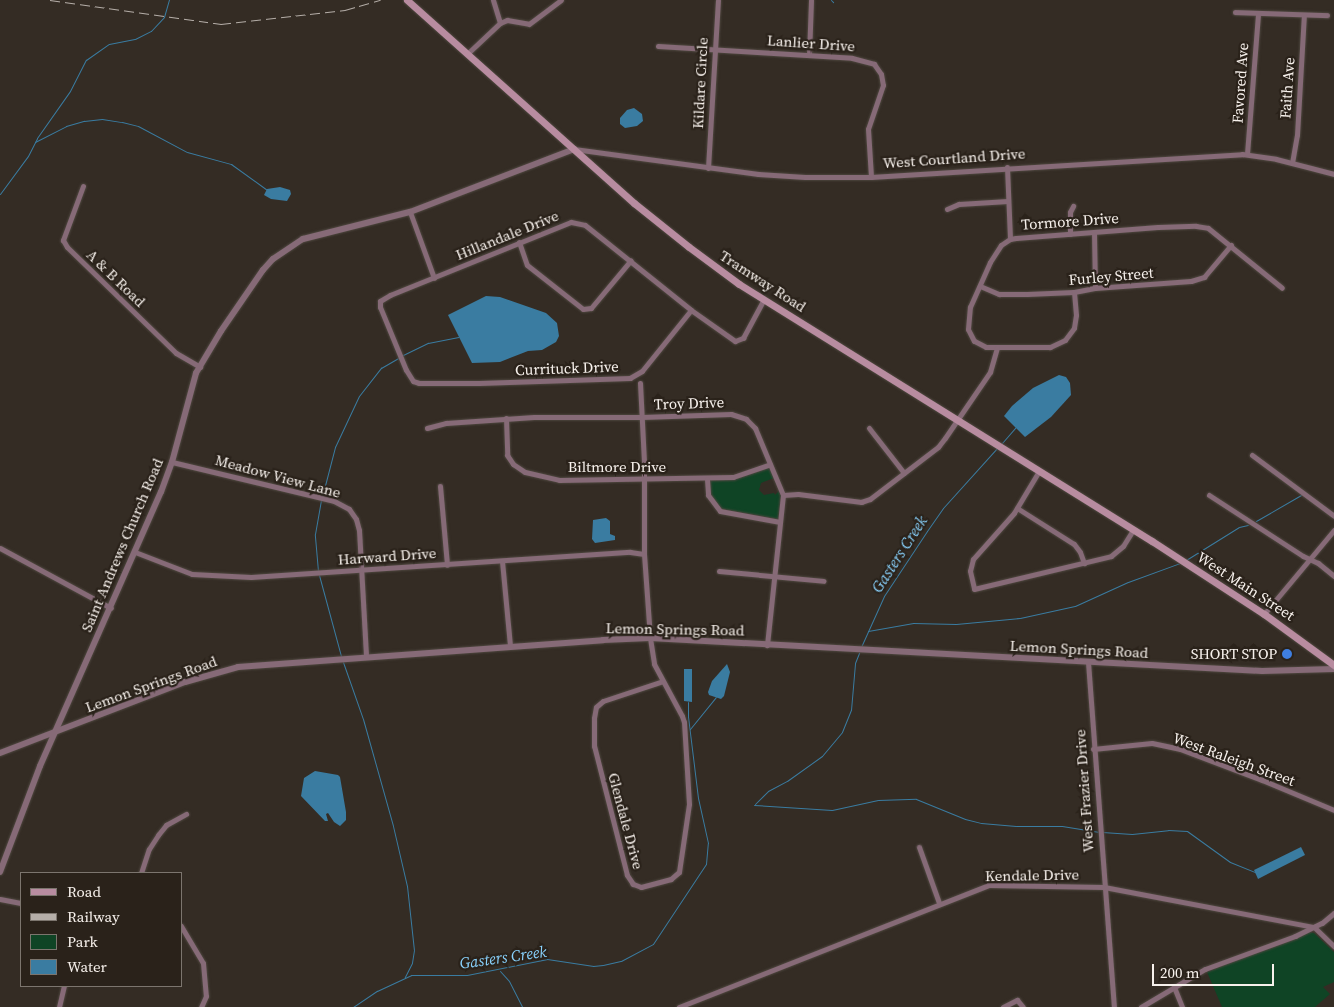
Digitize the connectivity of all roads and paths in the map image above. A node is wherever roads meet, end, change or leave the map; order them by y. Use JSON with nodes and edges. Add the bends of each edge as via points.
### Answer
{"nodes":[{"id":1,"x":407,"y":0,"type":"edge"},
{"id":2,"x":493,"y":0,"type":"edge"},
{"id":3,"x":561,"y":0,"type":"edge"},
{"id":4,"x":718,"y":0,"type":"edge"},
{"id":5,"x":811,"y":0,"type":"edge"},
{"id":6,"x":1235,"y":12,"type":"dead end"},
{"id":7,"x":1258,"y":13,"type":"junction"},
{"id":8,"x":1304,"y":15,"type":"junction"},
{"id":9,"x":1327,"y":15,"type":"dead end"},
{"id":10,"x":500,"y":23,"type":"junction"},
{"id":11,"x":658,"y":46,"type":"dead end"},
{"id":12,"x":714,"y":50,"type":"junction"},
{"id":13,"x":467,"y":54,"type":"junction"},
{"id":14,"x":809,"y":55,"type":"junction"},
{"id":15,"x":574,"y":149,"type":"junction"},
{"id":16,"x":1247,"y":154,"type":"junction"},
{"id":17,"x":1292,"y":163,"type":"junction"},
{"id":18,"x":1007,"y":167,"type":"junction"},
{"id":19,"x":708,"y":168,"type":"junction"},
{"id":20,"x":1334,"y":174,"type":"edge"},
{"id":21,"x":871,"y":177,"type":"junction"},
{"id":22,"x":83,"y":186,"type":"dead end"},
{"id":23,"x":1008,"y":201,"type":"junction"},
{"id":24,"x":1073,"y":206,"type":"dead end"},
{"id":25,"x":947,"y":209,"type":"dead end"},
{"id":26,"x":410,"y":212,"type":"junction"},
{"id":27,"x":1094,"y":232,"type":"junction"},
{"id":28,"x":1070,"y":234,"type":"junction"},
{"id":29,"x":1010,"y":239,"type":"junction"},
{"id":30,"x":519,"y":242,"type":"junction"},
{"id":31,"x":1231,"y":245,"type":"junction"},
{"id":32,"x":631,"y":260,"type":"junction"},
{"id":33,"x":434,"y":278,"type":"junction"},
{"id":34,"x":980,"y":286,"type":"junction"},
{"id":35,"x":1095,"y":288,"type":"junction"},
{"id":36,"x":1282,"y":288,"type":"dead end"},
{"id":37,"x":1074,"y":292,"type":"junction"},
{"id":38,"x":764,"y":299,"type":"junction"},
{"id":39,"x":691,"y":310,"type":"junction"},
{"id":40,"x":997,"y":348,"type":"junction"},
{"id":41,"x":200,"y":367,"type":"junction"},
{"id":42,"x":413,"y":381,"type":"joint"},
{"id":43,"x":640,"y":382,"type":"dead end"},
{"id":44,"x":642,"y":417,"type":"junction"},
{"id":45,"x":506,"y":418,"type":"junction"},
{"id":46,"x":957,"y":420,"type":"junction"},
{"id":47,"x":427,"y":428,"type":"dead end"},
{"id":48,"x":869,"y":428,"type":"dead end"},
{"id":49,"x":1252,"y":455,"type":"dead end"},
{"id":50,"x":172,"y":462,"type":"junction"},
{"id":51,"x":770,"y":464,"type":"junction"},
{"id":52,"x":1039,"y":472,"type":"junction"},
{"id":53,"x":904,"y":473,"type":"junction"},
{"id":54,"x":707,"y":478,"type":"junction"},
{"id":55,"x":644,"y":480,"type":"junction"},
{"id":56,"x":440,"y":486,"type":"dead end"},
{"id":57,"x":783,"y":496,"type":"junction"},
{"id":58,"x":1209,"y":496,"type":"dead end"},
{"id":59,"x":1017,"y":508,"type":"junction"},
{"id":60,"x":1334,"y":516,"type":"edge"},
{"id":61,"x":780,"y":522,"type":"junction"},
{"id":62,"x":1133,"y":530,"type":"junction"},
{"id":63,"x":1334,"y":530,"type":"edge"},
{"id":64,"x":1140,"y":534,"type":"joint"},
{"id":65,"x":0,"y":548,"type":"edge"},
{"id":66,"x":136,"y":552,"type":"junction"},
{"id":67,"x":644,"y":554,"type":"junction"},
{"id":68,"x":1310,"y":559,"type":"junction"},
{"id":69,"x":502,"y":561,"type":"junction"},
{"id":70,"x":1084,"y":563,"type":"junction"},
{"id":71,"x":447,"y":565,"type":"junction"},
{"id":72,"x":361,"y":570,"type":"junction"},
{"id":73,"x":719,"y":571,"type":"dead end"},
{"id":74,"x":773,"y":576,"type":"junction"},
{"id":75,"x":1334,"y":576,"type":"edge"},
{"id":76,"x":824,"y":580,"type":"dead end"},
{"id":77,"x":111,"y":608,"type":"junction"},
{"id":78,"x":1264,"y":614,"type":"junction"},
{"id":79,"x":650,"y":638,"type":"junction"},
{"id":80,"x":767,"y":645,"type":"junction"},
{"id":81,"x":510,"y":646,"type":"junction"},
{"id":82,"x":366,"y":656,"type":"junction"},
{"id":83,"x":1088,"y":662,"type":"junction"},
{"id":84,"x":1334,"y":665,"type":"edge"},
{"id":85,"x":1334,"y":669,"type":"edge"},
{"id":86,"x":663,"y":681,"type":"junction"},
{"id":87,"x":55,"y":732,"type":"junction"},
{"id":88,"x":1094,"y":749,"type":"junction"},
{"id":89,"x":0,"y":753,"type":"edge"},
{"id":90,"x":1334,"y":810,"type":"edge"},
{"id":91,"x":186,"y":814,"type":"dead end"},
{"id":92,"x":919,"y":847,"type":"dead end"},
{"id":93,"x":2,"y":859,"type":"edge"},
{"id":94,"x":0,"y":872,"type":"edge"},
{"id":95,"x":141,"y":872,"type":"edge"},
{"id":96,"x":1104,"y":887,"type":"junction"},
{"id":97,"x":0,"y":899,"type":"edge"},
{"id":98,"x":20,"y":903,"type":"edge"},
{"id":99,"x":939,"y":904,"type":"junction"},
{"id":100,"x":1334,"y":913,"type":"edge"},
{"id":101,"x":1314,"y":926,"type":"junction"},
{"id":102,"x":182,"y":928,"type":"edge"},
{"id":103,"x":1334,"y":946,"type":"edge"},
{"id":104,"x":64,"y":987,"type":"edge"},
{"id":105,"x":1174,"y":987,"type":"junction"},
{"id":106,"x":59,"y":1007,"type":"edge"},
{"id":107,"x":202,"y":1007,"type":"edge"},
{"id":108,"x":679,"y":1007,"type":"edge"},
{"id":109,"x":1002,"y":1007,"type":"edge"},
{"id":110,"x":1023,"y":1007,"type":"edge"},
{"id":111,"x":1114,"y":1007,"type":"edge"},
{"id":112,"x":1141,"y":1007,"type":"edge"},
{"id":113,"x":1182,"y":1007,"type":"edge"}],
"edges":[{"from":1,"to":13,"type":"main road","name":"Tramway Road"},
{"from":2,"to":10,"type":"street"},
{"from":3,"to":10,"type":"street","via":[[529,24],[507,20]]},
{"from":4,"to":12,"type":"street","name":"Kildare Circle"},
{"from":5,"to":14,"type":"street"},
{"from":6,"to":7,"type":"street"},
{"from":7,"to":8,"type":"street"},
{"from":7,"to":16,"type":"street","name":"Favored Ave"},
{"from":8,"to":9,"type":"street"},
{"from":8,"to":17,"type":"street","name":"Faith Ave","via":[[1297,135]]},
{"from":10,"to":13,"type":"street"},
{"from":11,"to":12,"type":"street","name":"Lanlier Drive"},
{"from":12,"to":14,"type":"street","name":"Lanlier Drive"},
{"from":12,"to":19,"type":"street","name":"Kildare Circle"},
{"from":13,"to":15,"type":"main road","name":"Tramway Road"},
{"from":14,"to":21,"type":"street","name":"Lanlier Drive","via":[[864,60],[874,64],[881,74],[882,85],[868,129]]},
{"from":15,"to":19,"type":"street","name":"West Courtland Drive"},
{"from":15,"to":26,"type":"street","name":"Saint Andrews Church Road"},
{"from":15,"to":38,"type":"main road","name":"Tramway Road","via":[[682,242]]},
{"from":16,"to":17,"type":"street","name":"West Courtland Drive"},
{"from":16,"to":18,"type":"street","name":"West Courtland Drive"},
{"from":17,"to":20,"type":"street","name":"West Courtland Drive"},
{"from":18,"to":21,"type":"street","name":"West Courtland Drive"},
{"from":18,"to":23,"type":"street"},
{"from":19,"to":21,"type":"street","name":"West Courtland Drive","via":[[805,177]]},
{"from":22,"to":41,"type":"street","name":"A & B Road","via":[[63,240],[153,332],[176,353]]},
{"from":23,"to":25,"type":"street","via":[[959,204]]},
{"from":23,"to":29,"type":"street"},
{"from":24,"to":28,"type":"street"},
{"from":26,"to":33,"type":"street"},
{"from":26,"to":41,"type":"street","name":"Saint Andrews Church Road","via":[[318,234],[288,247],[264,270]]},
{"from":27,"to":28,"type":"street","name":"Tormore Drive"},
{"from":27,"to":31,"type":"street","name":"Tormore Drive","via":[[1196,226],[1208,228]]},
{"from":27,"to":35,"type":"street"},
{"from":28,"to":29,"type":"street","name":"Tormore Drive"},
{"from":29,"to":34,"type":"street","name":"Tormore Drive","via":[[1001,245]]},
{"from":30,"to":32,"type":"street","name":"Hillandale Drive","via":[[579,222]]},
{"from":30,"to":32,"type":"street","via":[[527,265],[583,309],[591,308]]},
{"from":30,"to":33,"type":"street","name":"Hillandale Drive"},
{"from":31,"to":35,"type":"street","name":"Furley Street","via":[[1204,277]]},
{"from":31,"to":36,"type":"street","name":"Tormore Drive"},
{"from":32,"to":39,"type":"street","name":"Hillandale Drive"},
{"from":33,"to":42,"type":"street","name":"Hillandale Drive","via":[[380,301]]},
{"from":34,"to":37,"type":"street","name":"Furley Street","via":[[999,294]]},
{"from":34,"to":40,"type":"street","name":"Tormore Drive","via":[[970,307],[968,330],[974,342]]},
{"from":35,"to":37,"type":"street","name":"Furley Street"},
{"from":37,"to":40,"type":"street","name":"Tormore Drive","via":[[1074,328],[1065,340],[1050,347]]},
{"from":38,"to":39,"type":"street","name":"Hillandale Drive","via":[[742,338],[735,341]]},
{"from":38,"to":46,"type":"main road","name":"Tramway Road"},
{"from":39,"to":42,"type":"street","name":"Currituck Drive","via":[[642,371],[630,378],[479,384]]},
{"from":40,"to":46,"type":"street","via":[[990,372]]},
{"from":41,"to":50,"type":"street","name":"Saint Andrews Church Road"},
{"from":43,"to":44,"type":"street","name":"Glendale Drive"},
{"from":44,"to":45,"type":"street","name":"Troy Drive"},
{"from":44,"to":51,"type":"street","name":"Troy Drive","via":[[739,416],[755,428]]},
{"from":44,"to":55,"type":"street","name":"Glendale Drive"},
{"from":45,"to":47,"type":"street","name":"Troy Drive","via":[[446,423]]},
{"from":45,"to":55,"type":"street","name":"Biltmore Drive","via":[[507,455],[525,472],[559,480]]},
{"from":46,"to":52,"type":"main road","name":"Tramway Road"},
{"from":46,"to":53,"type":"street","via":[[938,447]]},
{"from":48,"to":53,"type":"street"},
{"from":49,"to":60,"type":"street"},
{"from":50,"to":66,"type":"street","name":"Saint Andrews Church Road"},
{"from":50,"to":72,"type":"street","name":"Meadow View Lane","via":[[334,501],[349,510],[356,519]]},
{"from":51,"to":54,"type":"street","name":"Biltmore Drive","via":[[741,475]]},
{"from":51,"to":57,"type":"street","name":"Troy Drive"},
{"from":52,"to":59,"type":"street"},
{"from":52,"to":62,"type":"main road","name":"Tramway Road"},
{"from":53,"to":57,"type":"street","via":[[870,499],[861,502],[798,494]]},
{"from":54,"to":55,"type":"street","name":"Biltmore Drive"},
{"from":54,"to":61,"type":"street","via":[[708,495],[720,511]]},
{"from":55,"to":67,"type":"street","name":"Glendale Drive"},
{"from":56,"to":71,"type":"street"},
{"from":57,"to":61,"type":"street","name":"Troy Drive"},
{"from":58,"to":68,"type":"street"},
{"from":59,"to":70,"type":"street","via":[[1074,544]]},
{"from":59,"to":70,"type":"street","via":[[974,559],[970,571],[974,589]]},
{"from":61,"to":74,"type":"street","name":"Troy Drive"},
{"from":62,"to":64,"type":"main road","name":"Tramway Road"},
{"from":62,"to":70,"type":"street","via":[[1115,554]]},
{"from":63,"to":68,"type":"street"},
{"from":64,"to":78,"type":"main road","name":"West Main Street"},
{"from":65,"to":77,"type":"street"},
{"from":66,"to":72,"type":"street","name":"Harward Drive","via":[[192,574],[222,577]]},
{"from":66,"to":77,"type":"street","name":"Saint Andrews Church Road"},
{"from":67,"to":69,"type":"street","name":"Harward Drive","via":[[630,552]]},
{"from":67,"to":79,"type":"street","name":"Glendale Drive"},
{"from":68,"to":75,"type":"street"},
{"from":68,"to":78,"type":"street"},
{"from":69,"to":71,"type":"street","name":"Harward Drive"},
{"from":69,"to":81,"type":"street"},
{"from":71,"to":72,"type":"street","name":"Harward Drive"},
{"from":72,"to":82,"type":"street","name":"Meadow View Lane"},
{"from":73,"to":74,"type":"street"},
{"from":74,"to":76,"type":"street"},
{"from":74,"to":80,"type":"street","name":"Troy Drive"},
{"from":77,"to":87,"type":"street","name":"Saint Andrews Church Road"},
{"from":78,"to":84,"type":"main road","name":"West Main Street"},
{"from":79,"to":80,"type":"street","name":"Lemon Springs Road"},
{"from":79,"to":81,"type":"street","name":"Lemon Springs Road"},
{"from":79,"to":86,"type":"street","name":"Glendale Drive","via":[[654,664]]},
{"from":80,"to":83,"type":"street","name":"Lemon Springs Road"},
{"from":81,"to":82,"type":"street","name":"Lemon Springs Road"},
{"from":82,"to":87,"type":"street","name":"Lemon Springs Road","via":[[250,665],[220,671]]},
{"from":83,"to":85,"type":"street","name":"Lemon Springs Road","via":[[1262,671]]},
{"from":83,"to":88,"type":"street","name":"West Frazier Drive"},
{"from":86,"to":86,"type":"street","name":"Glendale Drive","via":[[602,701],[596,707],[594,718],[594,746],[627,875],[633,884],[641,887],[671,879],[679,872],[689,804],[684,722]]},
{"from":87,"to":89,"type":"street","name":"Lemon Springs Road"},
{"from":87,"to":93,"type":"street","name":"Saint Andrews Church Road"},
{"from":88,"to":90,"type":"street","name":"West Raleigh Street","via":[[1152,743],[1180,750]]},
{"from":88,"to":96,"type":"street","name":"West Frazier Drive"},
{"from":91,"to":95,"type":"street","via":[[166,825],[158,835],[149,848]]},
{"from":92,"to":99,"type":"street"},
{"from":93,"to":94,"type":"street","name":"Saint Andrews Church Road"},
{"from":96,"to":99,"type":"street","name":"Kendale Drive","via":[[988,885]]},
{"from":96,"to":101,"type":"street","name":"Kendale Drive"},
{"from":96,"to":111,"type":"street","name":"West Frazier Drive"},
{"from":97,"to":98,"type":"street"},
{"from":99,"to":108,"type":"street","name":"Kendale Drive"},
{"from":100,"to":101,"type":"street"},
{"from":101,"to":103,"type":"street"},
{"from":101,"to":105,"type":"street","via":[[1210,967]]},
{"from":102,"to":107,"type":"street","via":[[203,963],[206,996]]},
{"from":104,"to":106,"type":"street"},
{"from":105,"to":112,"type":"street"},
{"from":105,"to":113,"type":"street"},
{"from":109,"to":110,"type":"street","via":[[1016,1000]]}]}
